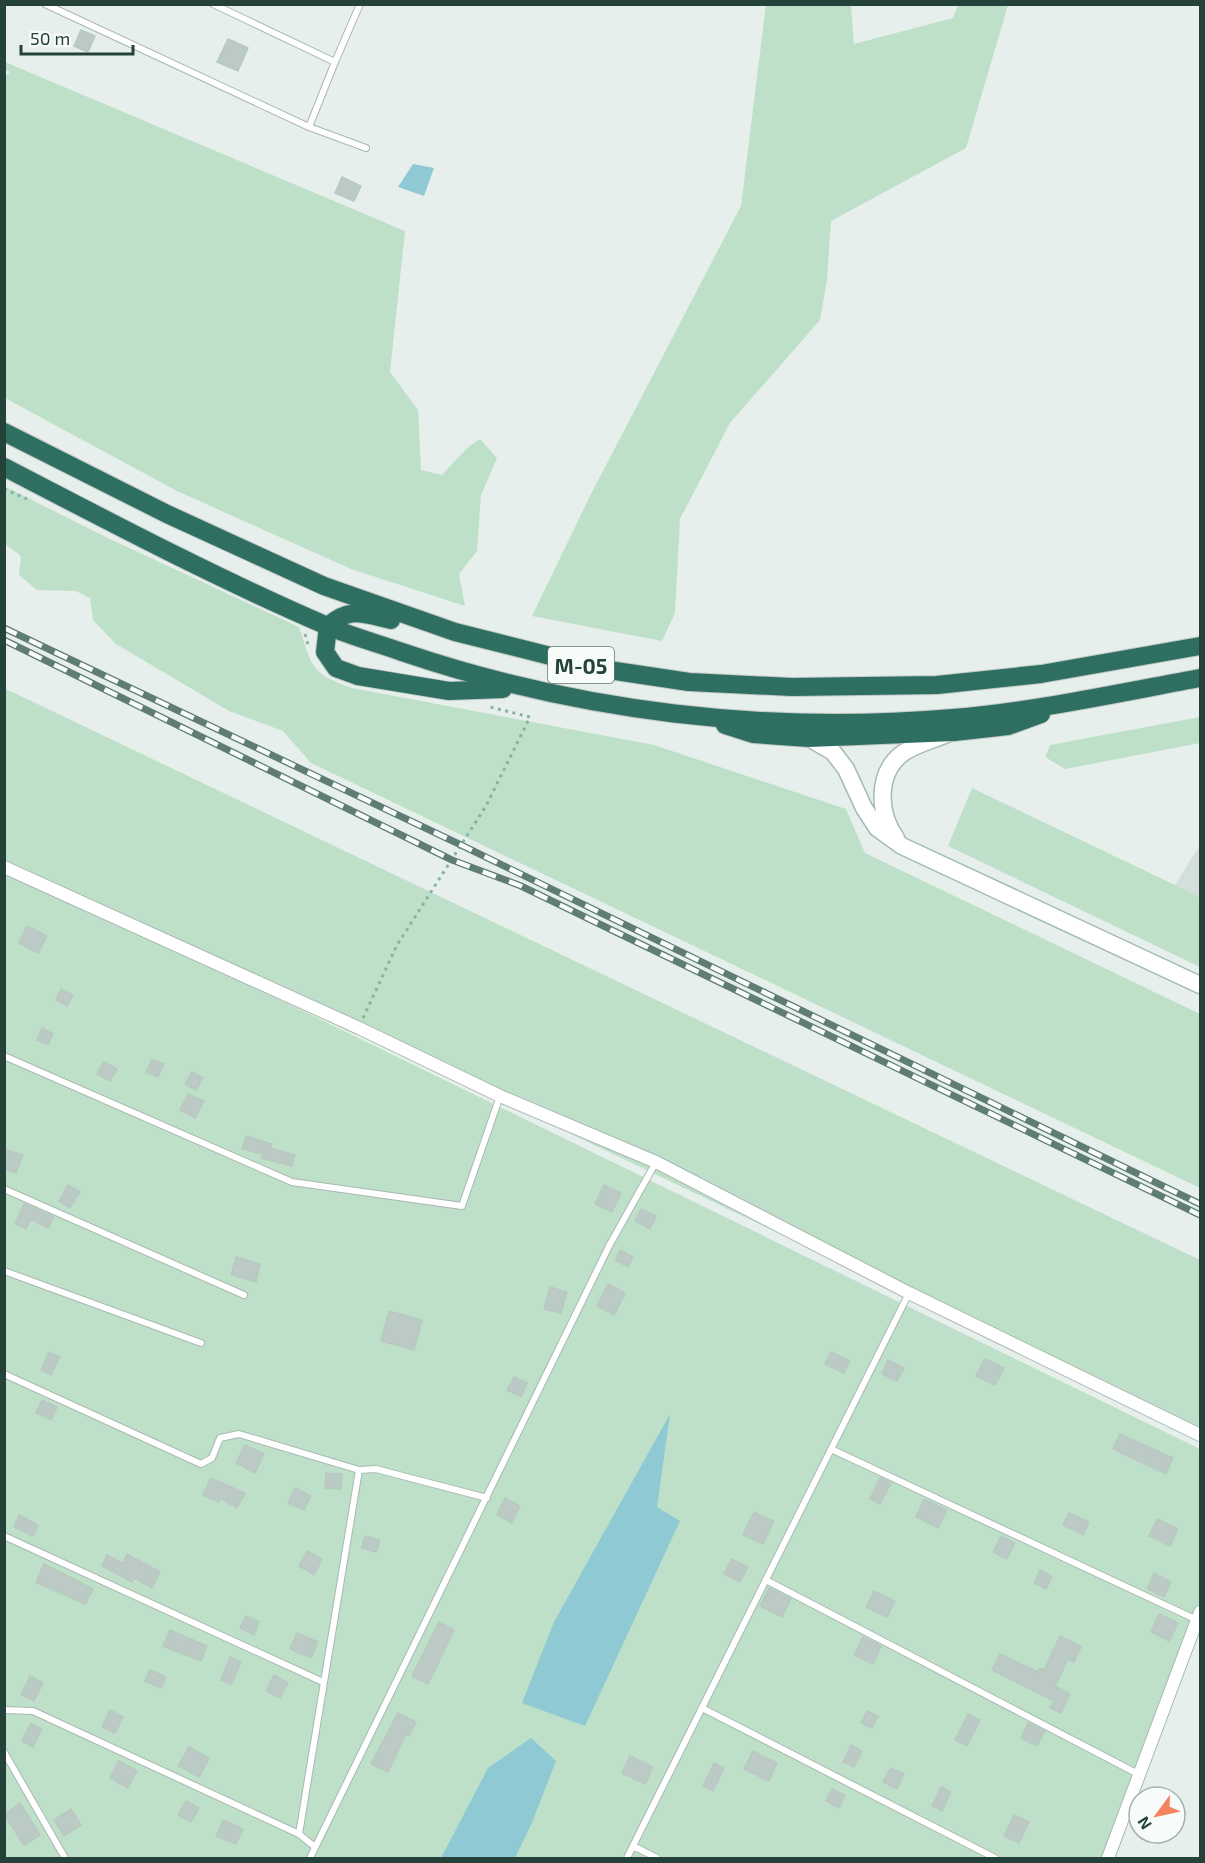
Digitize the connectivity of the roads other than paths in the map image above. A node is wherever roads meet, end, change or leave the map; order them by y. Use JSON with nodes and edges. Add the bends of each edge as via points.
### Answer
{"nodes":[{"id":1,"x":45,"y":4,"type":"edge"},
{"id":2,"x":213,"y":4,"type":"edge"},
{"id":3,"x":360,"y":4,"type":"edge"},
{"id":4,"x":334,"y":62,"type":"junction"},
{"id":5,"x":309,"y":127,"type":"junction"},
{"id":6,"x":366,"y":148,"type":"dead end"},
{"id":7,"x":4,"y":432,"type":"edge"},
{"id":8,"x":4,"y":466,"type":"edge"},
{"id":9,"x":328,"y":626,"type":"junction"},
{"id":10,"x":455,"y":632,"type":"junction"},
{"id":11,"x":1200,"y":644,"type":"edge"},
{"id":12,"x":1200,"y":678,"type":"edge"},
{"id":13,"x":521,"y":688,"type":"junction"},
{"id":14,"x":1073,"y":702,"type":"junction"},
{"id":15,"x":706,"y":718,"type":"junction"},
{"id":16,"x":954,"y":732,"type":"junction"},
{"id":17,"x":809,"y":738,"type":"junction"},
{"id":18,"x":902,"y":846,"type":"junction"},
{"id":19,"x":4,"y":867,"type":"edge"},
{"id":20,"x":1200,"y":985,"type":"edge"},
{"id":21,"x":4,"y":1056,"type":"edge"},
{"id":22,"x":500,"y":1096,"type":"junction"},
{"id":23,"x":656,"y":1162,"type":"junction"},
{"id":24,"x":4,"y":1190,"type":"edge"},
{"id":25,"x":4,"y":1271,"type":"edge"},
{"id":26,"x":909,"y":1293,"type":"junction"},
{"id":27,"x":244,"y":1295,"type":"dead end"},
{"id":28,"x":201,"y":1342,"type":"dead end"},
{"id":29,"x":4,"y":1374,"type":"edge"},
{"id":30,"x":1200,"y":1435,"type":"edge"},
{"id":31,"x":831,"y":1449,"type":"junction"},
{"id":32,"x":359,"y":1470,"type":"junction"},
{"id":33,"x":488,"y":1498,"type":"junction"},
{"id":34,"x":4,"y":1536,"type":"edge"},
{"id":35,"x":766,"y":1580,"type":"junction"},
{"id":36,"x":1199,"y":1616,"type":"edge"},
{"id":37,"x":323,"y":1683,"type":"junction"},
{"id":38,"x":702,"y":1708,"type":"junction"},
{"id":39,"x":4,"y":1710,"type":"edge"},
{"id":40,"x":4,"y":1752,"type":"edge"},
{"id":41,"x":1140,"y":1775,"type":"junction"},
{"id":42,"x":299,"y":1834,"type":"junction"},
{"id":43,"x":633,"y":1846,"type":"junction"},
{"id":44,"x":315,"y":1847,"type":"junction"},
{"id":45,"x":66,"y":1858,"type":"edge"},
{"id":46,"x":310,"y":1858,"type":"edge"},
{"id":47,"x":627,"y":1858,"type":"edge"},
{"id":48,"x":657,"y":1858,"type":"edge"},
{"id":49,"x":994,"y":1858,"type":"edge"},
{"id":50,"x":1108,"y":1858,"type":"edge"}],
"edges":[{"from":1,"to":5,"type":"lane"},
{"from":2,"to":4,"type":"lane"},
{"from":3,"to":4,"type":"lane"},
{"from":4,"to":5,"type":"lane"},
{"from":5,"to":6,"type":"lane"},
{"from":7,"to":10,"type":"highway","number":"М-05","via":[[167,514],[324,586]]},
{"from":8,"to":9,"type":"highway","number":"М-05","via":[[146,541]]},
{"from":9,"to":10,"type":"highway","via":[[340,615],[353,612]]},
{"from":9,"to":13,"type":"highway","number":"М-05"},
{"from":9,"to":13,"type":"highway","via":[[325,652],[336,668],[358,676],[449,691]]},
{"from":10,"to":11,"type":"highway","number":"М-05","via":[[602,669],[689,682],[792,687],[937,685],[1041,674]]},
{"from":12,"to":14,"type":"highway","number":"М-05"},
{"from":13,"to":15,"type":"highway","number":"М-05"},
{"from":14,"to":15,"type":"highway","number":"М-05","via":[[953,718],[824,723]]},
{"from":14,"to":16,"type":"highway","via":[[1008,726]]},
{"from":15,"to":17,"type":"highway","via":[[753,734]]},
{"from":16,"to":17,"type":"highway"},
{"from":16,"to":18,"type":"street","via":[[902,754],[883,784],[887,825]]},
{"from":17,"to":18,"type":"street","via":[[833,752],[877,828]]},
{"from":18,"to":20,"type":"street"},
{"from":19,"to":22,"type":"street"},
{"from":21,"to":22,"type":"lane","via":[[292,1182],[462,1206]]},
{"from":22,"to":23,"type":"street"},
{"from":23,"to":26,"type":"street"},
{"from":23,"to":33,"type":"lane","via":[[609,1246]]},
{"from":24,"to":27,"type":"lane"},
{"from":25,"to":28,"type":"lane"},
{"from":26,"to":30,"type":"street"},
{"from":26,"to":31,"type":"lane"},
{"from":29,"to":32,"type":"lane","via":[[201,1464],[212,1458],[220,1438],[239,1434]]},
{"from":31,"to":35,"type":"lane"},
{"from":31,"to":36,"type":"lane"},
{"from":32,"to":33,"type":"lane","via":[[376,1469]]},
{"from":32,"to":37,"type":"lane"},
{"from":33,"to":44,"type":"lane"},
{"from":34,"to":37,"type":"lane"},
{"from":35,"to":38,"type":"lane"},
{"from":35,"to":41,"type":"lane"},
{"from":36,"to":41,"type":"street"},
{"from":37,"to":42,"type":"lane"},
{"from":38,"to":43,"type":"lane"},
{"from":38,"to":49,"type":"lane"},
{"from":39,"to":42,"type":"lane","via":[[33,1711]]},
{"from":40,"to":45,"type":"lane"},
{"from":41,"to":50,"type":"street"},
{"from":42,"to":44,"type":"lane"},
{"from":43,"to":47,"type":"lane"},
{"from":43,"to":48,"type":"lane"},
{"from":44,"to":46,"type":"lane"}]}
